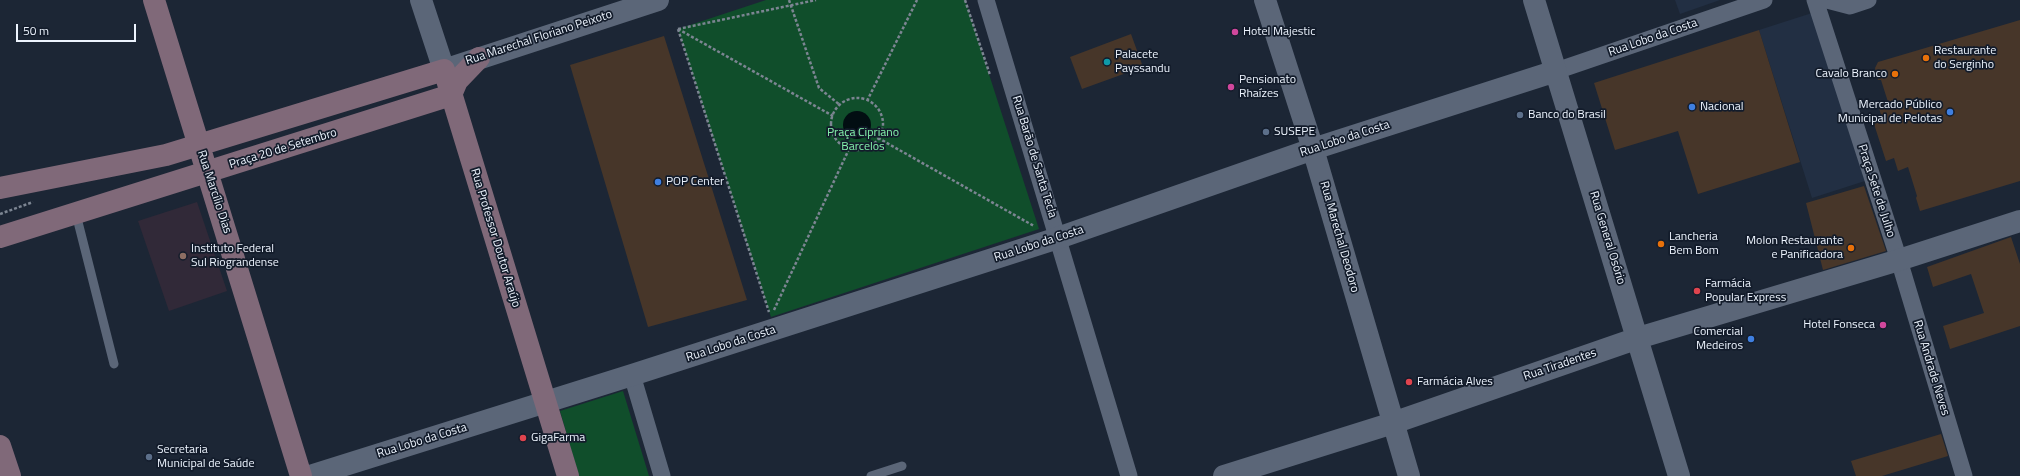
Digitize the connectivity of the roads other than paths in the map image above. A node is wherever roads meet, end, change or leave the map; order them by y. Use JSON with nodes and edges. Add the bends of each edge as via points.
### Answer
{"nodes":[{"id":1,"x":154,"y":0,"type":"edge"},
{"id":2,"x":421,"y":0,"type":"edge"},
{"id":3,"x":658,"y":0,"type":"edge"},
{"id":4,"x":986,"y":0,"type":"edge"},
{"id":5,"x":1264,"y":0,"type":"edge"},
{"id":6,"x":1534,"y":0,"type":"edge"},
{"id":7,"x":1764,"y":0,"type":"edge"},
{"id":8,"x":1814,"y":0,"type":"edge"},
{"id":9,"x":1827,"y":0,"type":"edge"},
{"id":10,"x":1868,"y":0,"type":"edge"},
{"id":11,"x":479,"y":58,"type":"junction"},
{"id":12,"x":444,"y":70,"type":"junction"},
{"id":13,"x":1556,"y":71,"type":"junction"},
{"id":14,"x":451,"y":95,"type":"junction"},
{"id":15,"x":199,"y":145,"type":"junction"},
{"id":16,"x":1313,"y":149,"type":"junction"},
{"id":17,"x":208,"y":172,"type":"junction"},
{"id":18,"x":0,"y":188,"type":"edge"},
{"id":19,"x":76,"y":214,"type":"junction"},
{"id":20,"x":2020,"y":221,"type":"edge"},
{"id":21,"x":0,"y":237,"type":"edge"},
{"id":22,"x":1058,"y":238,"type":"junction"},
{"id":23,"x":1899,"y":260,"type":"junction"},
{"id":24,"x":1638,"y":338,"type":"junction"},
{"id":25,"x":114,"y":364,"type":"dead end"},
{"id":26,"x":632,"y":375,"type":"junction"},
{"id":27,"x":545,"y":402,"type":"junction"},
{"id":28,"x":1393,"y":423,"type":"junction"},
{"id":29,"x":0,"y":446,"type":"edge"},
{"id":30,"x":902,"y":466,"type":"dead end"},
{"id":31,"x":10,"y":476,"type":"edge"},
{"id":32,"x":301,"y":476,"type":"edge"},
{"id":33,"x":310,"y":476,"type":"edge"},
{"id":34,"x":568,"y":476,"type":"edge"},
{"id":35,"x":662,"y":476,"type":"edge"},
{"id":36,"x":871,"y":476,"type":"edge"},
{"id":37,"x":1129,"y":476,"type":"edge"},
{"id":38,"x":1224,"y":476,"type":"edge"},
{"id":39,"x":1409,"y":476,"type":"edge"},
{"id":40,"x":1679,"y":476,"type":"edge"},
{"id":41,"x":1964,"y":476,"type":"edge"}],
"edges":[{"from":1,"to":15,"type":"main road","name":"Rua Marcílio Dias"},
{"from":2,"to":12,"type":"street","name":"Rua Professor Doutor Araújo"},
{"from":3,"to":11,"type":"street","name":"Rua Marechal Floriano Peixoto"},
{"from":4,"to":22,"type":"street","name":"Rua Barão de Santa Tecla"},
{"from":5,"to":16,"type":"street","name":"Rua Marechal Deodoro"},
{"from":6,"to":13,"type":"street","name":"Rua General Osório"},
{"from":7,"to":13,"type":"street","name":"Rua Lobo da Costa"},
{"from":8,"to":23,"type":"street","name":"Praça Sete de Julho"},
{"from":9,"to":10,"type":"street","via":[[1850,6]]},
{"from":11,"to":12,"type":"street","name":"Rua Marechal Floriano Peixoto"},
{"from":11,"to":14,"type":"main road","via":[[457,81]]},
{"from":12,"to":14,"type":"main road","name":"Rua Professor Doutor Araújo"},
{"from":12,"to":15,"type":"main road"},
{"from":13,"to":16,"type":"street","name":"Rua Lobo da Costa"},
{"from":13,"to":24,"type":"street","name":"Rua General Osório"},
{"from":14,"to":17,"type":"main road","name":"Praça 20 de Setembro"},
{"from":14,"to":27,"type":"main road","name":"Rua Professor Doutor Araújo"},
{"from":15,"to":17,"type":"main road","name":"Rua Marcílio Dias"},
{"from":15,"to":18,"type":"main road","via":[[166,155]]},
{"from":16,"to":22,"type":"street","name":"Rua Lobo da Costa"},
{"from":16,"to":28,"type":"street","name":"Rua Marechal Deodoro"},
{"from":17,"to":19,"type":"main road","name":"Praça 20 de Setembro"},
{"from":17,"to":32,"type":"main road","name":"Rua Marcílio Dias"},
{"from":19,"to":21,"type":"main road","name":"Praça 20 de Setembro"},
{"from":19,"to":25,"type":"lane"},
{"from":20,"to":23,"type":"street"},
{"from":22,"to":26,"type":"street","name":"Rua Lobo da Costa"},
{"from":22,"to":37,"type":"street","name":"Rua Barão de Santa Tecla"},
{"from":23,"to":24,"type":"street","name":"Rua Tiradentes"},
{"from":23,"to":41,"type":"street","name":"Rua Andrade Neves"},
{"from":24,"to":28,"type":"street","name":"Rua Tiradentes"},
{"from":24,"to":40,"type":"street","name":"Rua General Osório"},
{"from":26,"to":27,"type":"street","name":"Rua Lobo da Costa"},
{"from":26,"to":35,"type":"street"},
{"from":27,"to":33,"type":"street","name":"Rua Lobo da Costa"},
{"from":27,"to":34,"type":"main road","name":"Rua Professor Doutor Araújo"},
{"from":28,"to":38,"type":"street","name":"Rua Tiradentes"},
{"from":28,"to":39,"type":"street","name":"Rua Marechal Deodoro"},
{"from":29,"to":31,"type":"main road"},
{"from":30,"to":36,"type":"lane"}]}
